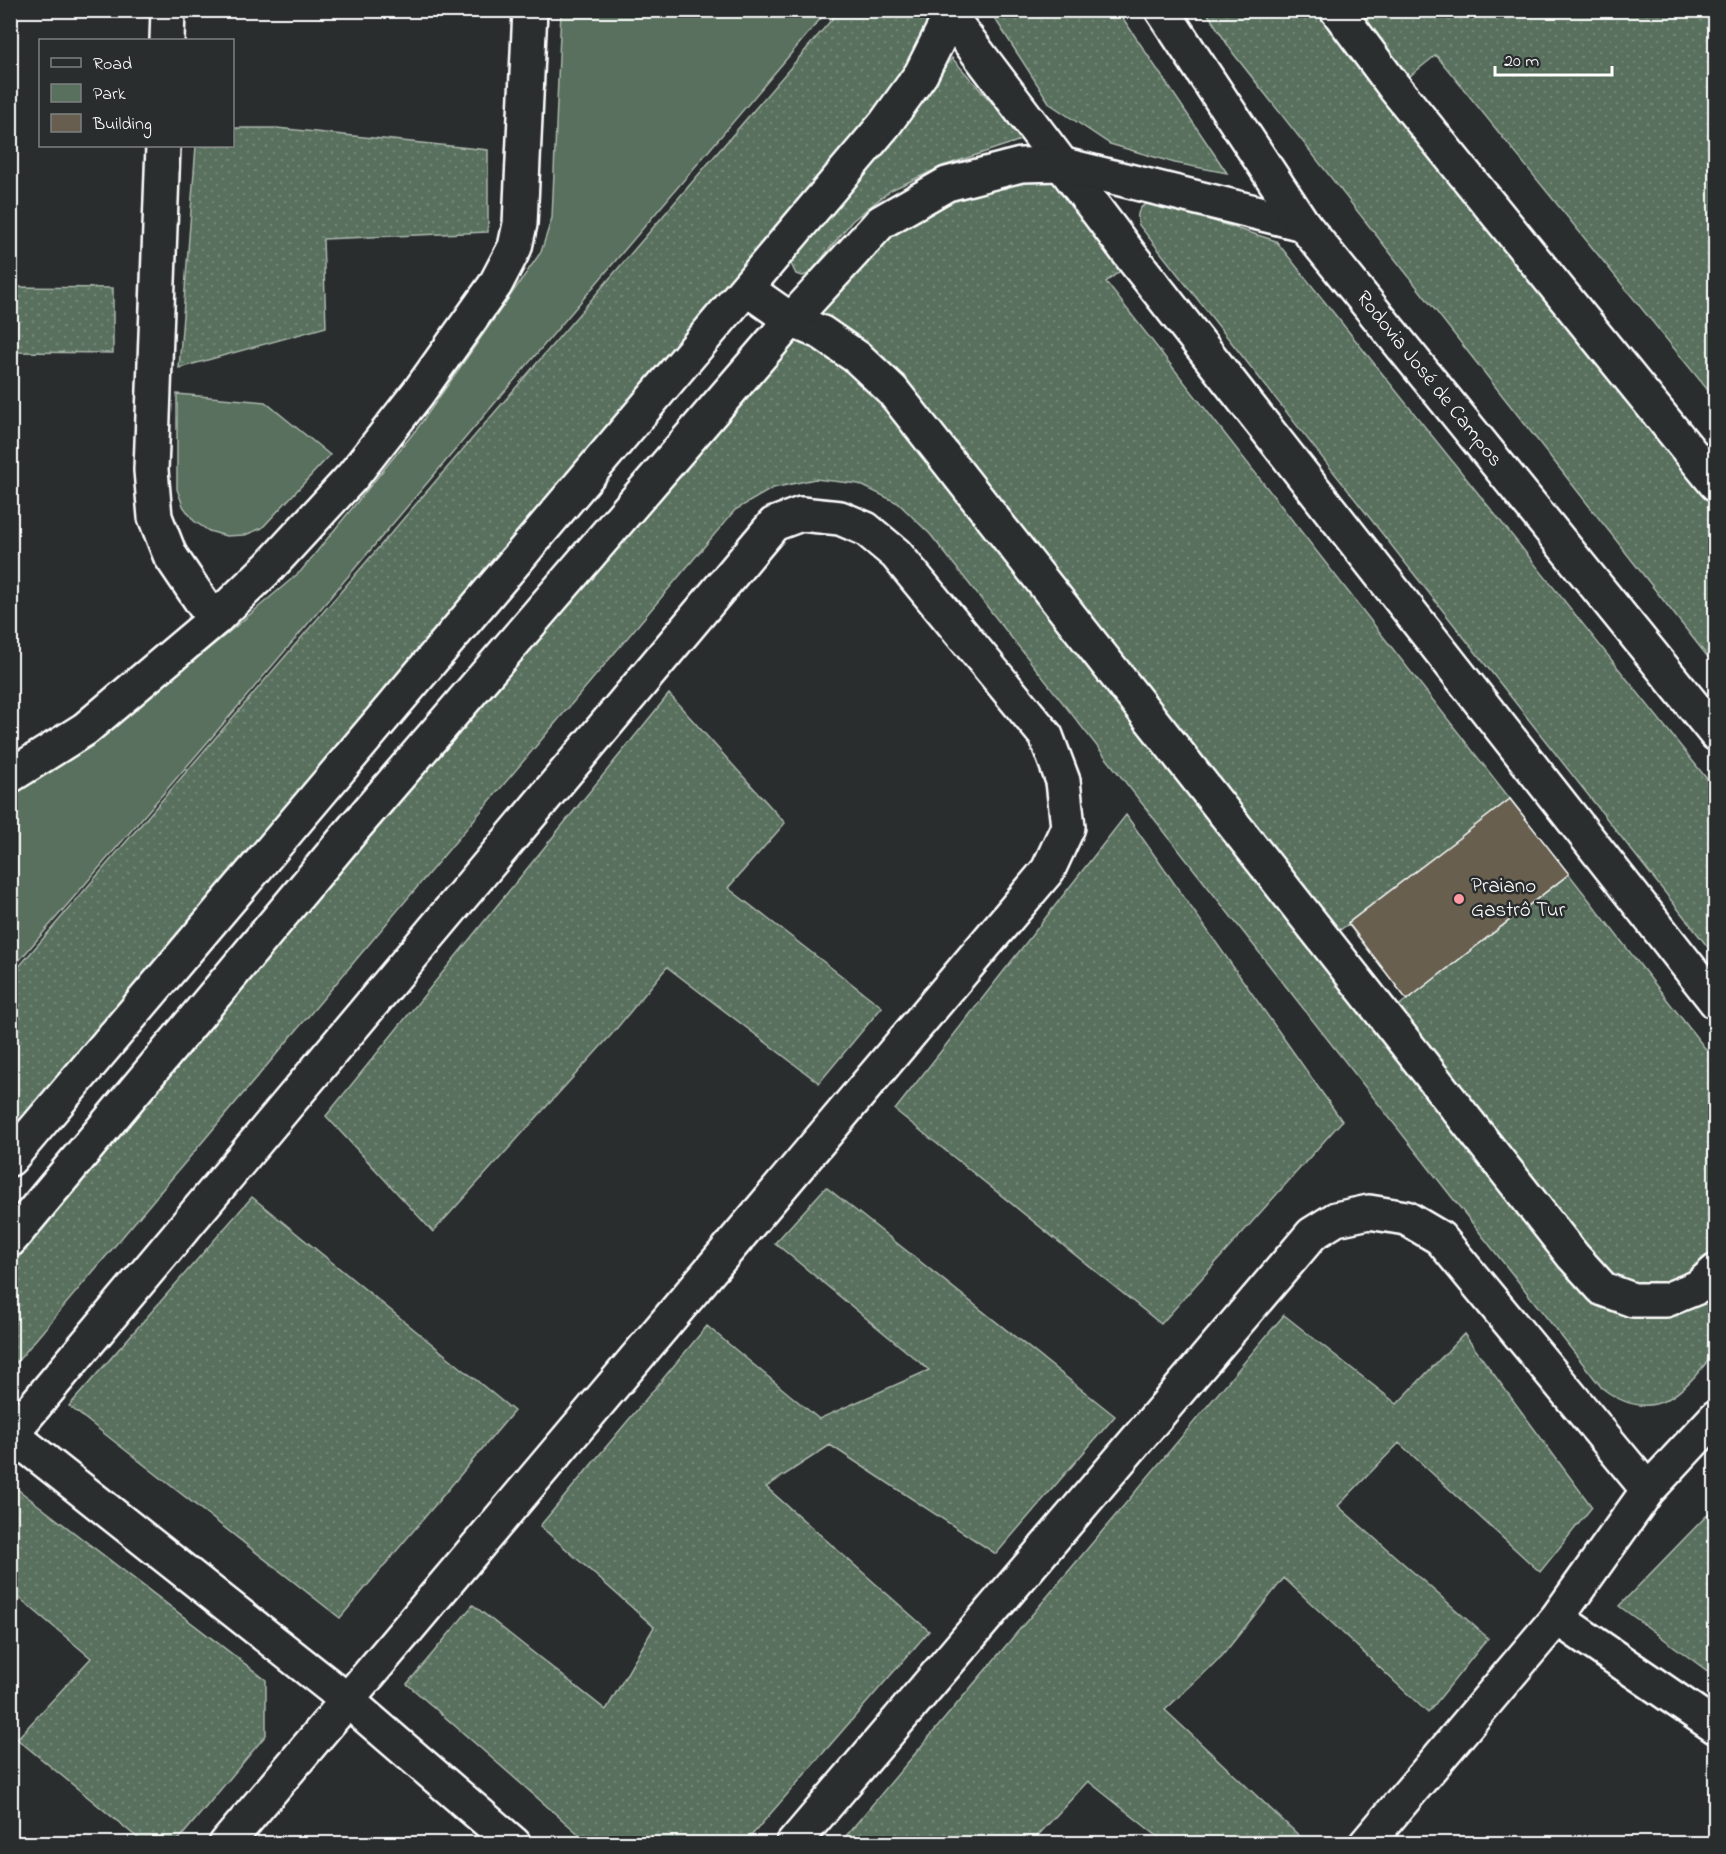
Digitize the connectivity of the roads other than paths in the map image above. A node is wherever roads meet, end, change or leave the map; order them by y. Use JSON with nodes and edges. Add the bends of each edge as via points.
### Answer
{"nodes":[{"id":1,"x":168,"y":10,"type":"edge"},
{"id":2,"x":530,"y":10,"type":"edge"},
{"id":3,"x":1162,"y":10,"type":"edge"},
{"id":4,"x":1336,"y":10,"type":"edge"},
{"id":5,"x":949,"y":13,"type":"edge"},
{"id":6,"x":167,"y":39,"type":"edge"},
{"id":7,"x":163,"y":147,"type":"edge"},
{"id":8,"x":1060,"y":164,"type":"junction"},
{"id":9,"x":1303,"y":224,"type":"junction"},
{"id":10,"x":747,"y":289,"type":"junction"},
{"id":11,"x":791,"y":320,"type":"junction"},
{"id":12,"x":1716,"y":484,"type":"edge"},
{"id":13,"x":214,"y":620,"type":"junction"},
{"id":14,"x":1716,"y":734,"type":"edge"},
{"id":15,"x":10,"y":776,"type":"edge"},
{"id":16,"x":1716,"y":1002,"type":"edge"},
{"id":17,"x":10,"y":1159,"type":"edge"},
{"id":18,"x":10,"y":1240,"type":"edge"},
{"id":19,"x":1716,"y":1271,"type":"edge"},
{"id":20,"x":1716,"y":1418,"type":"edge"},
{"id":21,"x":1648,"y":1490,"type":"junction"},
{"id":22,"x":1557,"y":1618,"type":"junction"},
{"id":23,"x":347,"y":1700,"type":"junction"},
{"id":24,"x":1716,"y":1727,"type":"edge"},
{"id":25,"x":226,"y":1844,"type":"edge"},
{"id":26,"x":514,"y":1844,"type":"edge"},
{"id":27,"x":793,"y":1844,"type":"edge"},
{"id":28,"x":1366,"y":1844,"type":"edge"}],
"edges":[{"from":1,"to":6,"type":"street"},
{"from":2,"to":13,"type":"street","via":[[520,224],[515,247],[495,285],[352,477]]},
{"from":3,"to":9,"type":"street","name":"Rodovia José de Campos"},
{"from":4,"to":12,"type":"street"},
{"from":5,"to":8,"type":"street"},
{"from":5,"to":10,"type":"street","via":[[921,74],[885,124]]},
{"from":7,"to":13,"type":"street","via":[[151,470],[155,517],[170,555]]},
{"from":8,"to":9,"type":"street"},
{"from":8,"to":11,"type":"street","via":[[1021,165],[947,184],[881,222]]},
{"from":8,"to":16,"type":"street"},
{"from":9,"to":14,"type":"street","name":"Rodovia José de Campos"},
{"from":10,"to":11,"type":"street"},
{"from":10,"to":17,"type":"street"},
{"from":11,"to":18,"type":"street","via":[[354,828]]},
{"from":11,"to":19,"type":"street","via":[[822,333],[858,358],[892,390],[1573,1256],[1603,1289],[1633,1300],[1666,1300],[1698,1287]]},
{"from":13,"to":15,"type":"street","via":[[85,729]]},
{"from":20,"to":21,"type":"street"},
{"from":21,"to":22,"type":"street"},
{"from":21,"to":27,"type":"street","via":[[1440,1238],[1406,1218],[1369,1212],[1336,1219],[1312,1234]]},
{"from":22,"to":24,"type":"street"},
{"from":22,"to":28,"type":"street"},
{"from":23,"to":23,"type":"street","via":[[10,1434],[774,524],[801,514],[840,518],[866,529],[896,554],[1046,736],[1063,781],[1068,827],[1048,870]]},
{"from":23,"to":25,"type":"street"},
{"from":23,"to":26,"type":"street"}]}
